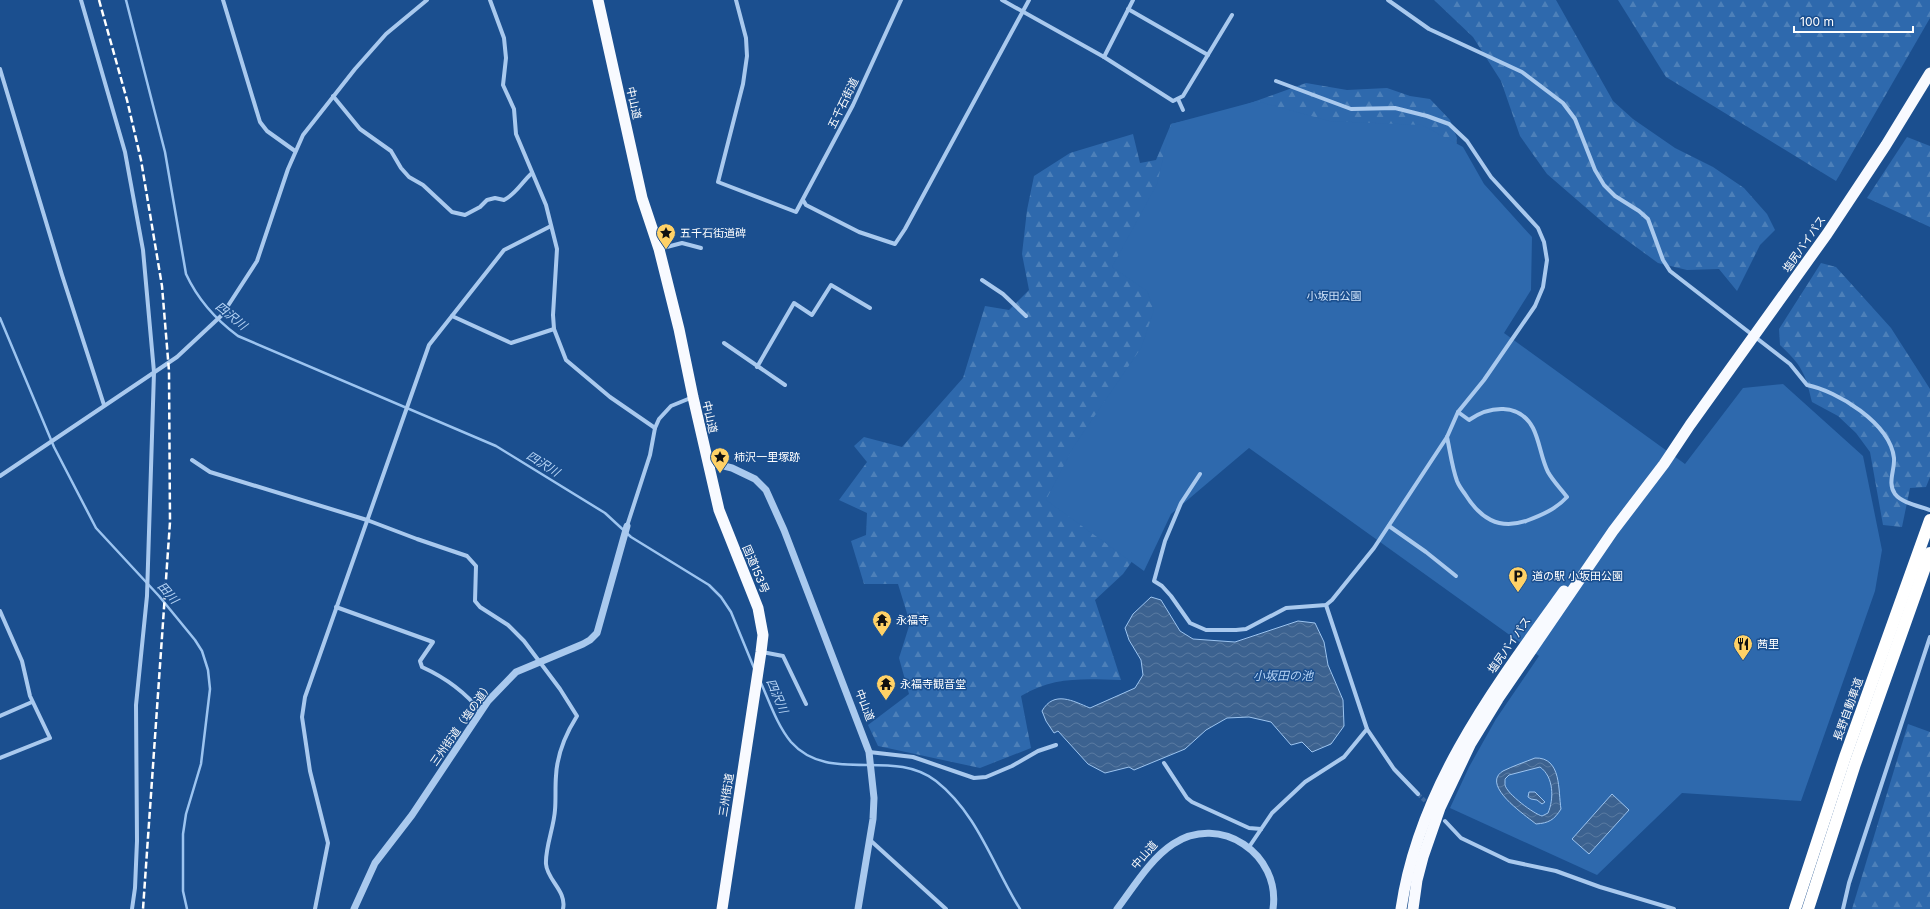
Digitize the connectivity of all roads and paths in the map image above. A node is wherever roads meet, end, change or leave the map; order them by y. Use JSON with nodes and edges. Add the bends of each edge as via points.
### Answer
{"nodes":[{"id":1,"x":81,"y":0,"type":"edge"},
{"id":2,"x":223,"y":0,"type":"edge"},
{"id":3,"x":427,"y":0,"type":"edge"},
{"id":4,"x":490,"y":0,"type":"edge"},
{"id":5,"x":598,"y":0,"type":"edge"},
{"id":6,"x":736,"y":0,"type":"edge"},
{"id":7,"x":901,"y":0,"type":"edge"},
{"id":8,"x":1002,"y":0,"type":"edge"},
{"id":9,"x":1029,"y":0,"type":"edge"},
{"id":10,"x":1133,"y":0,"type":"edge"},
{"id":11,"x":1388,"y":0,"type":"edge"},
{"id":12,"x":1128,"y":9,"type":"junction"},
{"id":13,"x":1022,"y":12,"type":"junction"},
{"id":14,"x":1232,"y":15,"type":"dead end"},
{"id":15,"x":1208,"y":55,"type":"junction"},
{"id":16,"x":1104,"y":57,"type":"junction"},
{"id":17,"x":0,"y":69,"type":"edge"},
{"id":18,"x":1930,"y":73,"type":"edge"},
{"id":19,"x":1276,"y":81,"type":"dead end"},
{"id":20,"x":333,"y":96,"type":"junction"},
{"id":21,"x":1178,"y":99,"type":"junction"},
{"id":22,"x":1183,"y":110,"type":"dead end"},
{"id":23,"x":295,"y":151,"type":"junction"},
{"id":24,"x":532,"y":173,"type":"junction"},
{"id":25,"x":803,"y":200,"type":"junction"},
{"id":26,"x":551,"y":226,"type":"junction"},
{"id":27,"x":701,"y":248,"type":"dead end"},
{"id":28,"x":659,"y":249,"type":"junction"},
{"id":29,"x":982,"y":280,"type":"dead end"},
{"id":30,"x":870,"y":308,"type":"dead end"},
{"id":31,"x":452,"y":316,"type":"junction"},
{"id":32,"x":1026,"y":316,"type":"dead end"},
{"id":33,"x":554,"y":329,"type":"junction"},
{"id":34,"x":1754,"y":336,"type":"junction"},
{"id":35,"x":724,"y":343,"type":"dead end"},
{"id":36,"x":757,"y":367,"type":"junction"},
{"id":37,"x":154,"y":372,"type":"junction"},
{"id":38,"x":786,"y":385,"type":"dead end"},
{"id":39,"x":693,"y":397,"type":"junction"},
{"id":40,"x":104,"y":405,"type":"junction"},
{"id":41,"x":1458,"y":412,"type":"junction"},
{"id":42,"x":1690,"y":425,"type":"junction"},
{"id":43,"x":655,"y":428,"type":"junction"},
{"id":44,"x":1446,"y":436,"type":"junction"},
{"id":45,"x":192,"y":460,"type":"dead end"},
{"id":46,"x":709,"y":466,"type":"junction"},
{"id":47,"x":1200,"y":474,"type":"dead end"},
{"id":48,"x":0,"y":476,"type":"edge"},
{"id":49,"x":1930,"y":510,"type":"edge"},
{"id":50,"x":367,"y":520,"type":"junction"},
{"id":51,"x":1930,"y":520,"type":"edge"},
{"id":52,"x":627,"y":526,"type":"joint"},
{"id":53,"x":1389,"y":526,"type":"junction"},
{"id":54,"x":1930,"y":553,"type":"edge"},
{"id":55,"x":1456,"y":576,"type":"dead end"},
{"id":56,"x":1326,"y":605,"type":"junction"},
{"id":57,"x":336,"y":607,"type":"junction"},
{"id":58,"x":0,"y":611,"type":"edge"},
{"id":59,"x":2,"y":620,"type":"edge"},
{"id":60,"x":1930,"y":637,"type":"edge"},
{"id":61,"x":761,"y":656,"type":"junction"},
{"id":62,"x":539,"y":662,"type":"junction"},
{"id":63,"x":756,"y":684,"type":"joint"},
{"id":64,"x":32,"y":702,"type":"junction"},
{"id":65,"x":806,"y":704,"type":"dead end"},
{"id":66,"x":481,"y":712,"type":"junction"},
{"id":67,"x":0,"y":716,"type":"edge"},
{"id":68,"x":1367,"y":729,"type":"junction"},
{"id":69,"x":1056,"y":745,"type":"dead end"},
{"id":70,"x":869,"y":755,"type":"junction"},
{"id":71,"x":0,"y":758,"type":"edge"},
{"id":72,"x":1164,"y":763,"type":"dead end"},
{"id":73,"x":1418,"y":794,"type":"tunnel mouth"},
{"id":74,"x":1445,"y":821,"type":"dead end"},
{"id":75,"x":1261,"y":829,"type":"junction"},
{"id":76,"x":870,"y":840,"type":"junction"},
{"id":77,"x":1249,"y":847,"type":"junction"},
{"id":78,"x":132,"y":909,"type":"edge"},
{"id":79,"x":315,"y":909,"type":"edge"},
{"id":80,"x":354,"y":909,"type":"edge"},
{"id":81,"x":563,"y":909,"type":"edge"},
{"id":82,"x":722,"y":909,"type":"edge"},
{"id":83,"x":858,"y":909,"type":"edge"},
{"id":84,"x":946,"y":909,"type":"edge"},
{"id":85,"x":1117,"y":909,"type":"edge"},
{"id":86,"x":1273,"y":909,"type":"edge"},
{"id":87,"x":1401,"y":909,"type":"edge"},
{"id":88,"x":1413,"y":909,"type":"edge"},
{"id":89,"x":1674,"y":909,"type":"edge"},
{"id":90,"x":1795,"y":909,"type":"edge"},
{"id":91,"x":1808,"y":909,"type":"edge"},
{"id":92,"x":1843,"y":909,"type":"edge"}],
"edges":[{"from":1,"to":37,"type":"street","via":[[127,160],[143,250]]},
{"from":2,"to":23,"type":"street","via":[[260,122],[267,131]]},
{"from":3,"to":20,"type":"street","via":[[386,34]]},
{"from":4,"to":24,"type":"street","via":[[505,45],[503,85],[514,109],[516,134]]},
{"from":5,"to":28,"type":"highway","name":"中山道","via":[[642,198]]},
{"from":6,"to":25,"type":"street","name":"五千石街道","via":[[746,38],[747,56],[743,84],[718,182],[796,212]]},
{"from":7,"to":25,"type":"street","name":"五千石街道","via":[[850,111]]},
{"from":8,"to":13,"type":"street"},
{"from":9,"to":13,"type":"street"},
{"from":10,"to":12,"type":"street"},
{"from":11,"to":34,"type":"street","via":[[1429,29],[1522,72],[1563,103],[1575,119],[1595,170],[1604,185],[1648,219],[1663,260],[1670,271]]},
{"from":12,"to":15,"type":"street"},
{"from":12,"to":16,"type":"street"},
{"from":13,"to":16,"type":"street"},
{"from":13,"to":25,"type":"street","via":[[895,244],[859,232],[806,205]]},
{"from":14,"to":15,"type":"street"},
{"from":15,"to":21,"type":"street","via":[[1183,96]]},
{"from":16,"to":21,"type":"street","via":[[1173,101]]},
{"from":17,"to":40,"type":"street"},
{"from":18,"to":34,"type":"highway","name":"塩尻バイパス","via":[[1864,180]]},
{"from":19,"to":41,"type":"street","via":[[1351,109],[1395,108],[1449,124],[1468,140],[1490,177],[1538,228],[1547,260],[1543,287],[1535,306],[1484,380]]},
{"from":20,"to":23,"type":"street","via":[[303,135]]},
{"from":20,"to":24,"type":"street","via":[[360,129],[391,151],[409,176],[423,185],[452,212],[465,214],[487,200],[504,200]]},
{"from":21,"to":22,"type":"street"},
{"from":23,"to":37,"type":"street","via":[[257,261],[222,315],[186,350]]},
{"from":24,"to":26,"type":"street","via":[[546,205]]},
{"from":26,"to":31,"type":"street","via":[[504,250]]},
{"from":26,"to":33,"type":"street","via":[[557,249]]},
{"from":27,"to":28,"type":"street","via":[[682,243]]},
{"from":28,"to":39,"type":"highway","name":"中山道"},
{"from":29,"to":32,"type":"street"},
{"from":30,"to":36,"type":"street","via":[[831,284],[812,315],[794,303]]},
{"from":31,"to":33,"type":"street","via":[[512,343]]},
{"from":31,"to":50,"type":"street","via":[[429,345]]},
{"from":33,"to":43,"type":"street","via":[[566,360],[610,397]]},
{"from":34,"to":42,"type":"highway","name":"塩尻バイパス"},
{"from":34,"to":49,"type":"street","via":[[1790,364],[1806,385],[1841,397],[1861,410],[1886,438],[1892,451],[1894,458],[1891,486],[1898,498]]},
{"from":35,"to":36,"type":"street"},
{"from":36,"to":38,"type":"street"},
{"from":37,"to":40,"type":"street"},
{"from":37,"to":78,"type":"street","via":[[148,576],[136,705],[137,841]]},
{"from":39,"to":43,"type":"street","name":"三州街道（塩の道）","via":[[671,406],[659,419]]},
{"from":39,"to":46,"type":"highway","name":"中山道"},
{"from":40,"to":48,"type":"street"},
{"from":41,"to":44,"type":"street"},
{"from":41,"to":44,"type":"street","via":[[1469,420],[1491,408],[1509,408],[1523,415],[1533,428],[1549,473],[1567,497],[1559,506],[1515,524],[1497,523],[1481,516],[1457,482]]},
{"from":42,"to":87,"type":"highway","name":"塩尻バイパス","via":[[1663,452],[1485,702],[1440,783],[1412,859]]},
{"from":42,"to":88,"type":"highway","name":"塩尻バイパス","via":[[1564,602],[1471,743],[1449,786],[1431,831],[1417,880]]},
{"from":43,"to":52,"type":"street","name":"三州街道（塩の道）","via":[[650,454]]},
{"from":44,"to":53,"type":"street"},
{"from":45,"to":50,"type":"street","via":[[210,472]]},
{"from":46,"to":61,"type":"highway","name":"国道153号","via":[[719,510],[758,608],[763,635]]},
{"from":46,"to":70,"type":"street","name":"中山道","via":[[716,464],[732,468],[755,479],[766,490],[784,530]]},
{"from":47,"to":56,"type":"street","via":[[1182,503],[1165,541],[1154,581],[1171,596],[1190,623],[1206,630],[1236,630],[1257,624],[1286,608]]},
{"from":50,"to":57,"type":"street"},
{"from":50,"to":62,"type":"street","via":[[467,556],[476,566],[476,601],[480,607],[508,625]]},
{"from":51,"to":90,"type":"highway","name":"長野自動車道","via":[[1845,757]]},
{"from":52,"to":62,"type":"street","name":"三州街道（塩の道）","via":[[597,633],[584,644]]},
{"from":53,"to":55,"type":"street"},
{"from":53,"to":56,"type":"street","via":[[1340,592]]},
{"from":54,"to":91,"type":"highway","via":[[1855,764]]},
{"from":56,"to":68,"type":"street"},
{"from":57,"to":66,"type":"street","via":[[432,642],[420,661],[422,667],[434,672],[471,699]]},
{"from":57,"to":79,"type":"street","via":[[305,697],[302,717],[310,771],[328,843]]},
{"from":58,"to":59,"type":"street"},
{"from":59,"to":64,"type":"street","via":[[22,661]]},
{"from":60,"to":92,"type":"street"},
{"from":61,"to":63,"type":"highway","name":"国道153号"},
{"from":61,"to":65,"type":"street","via":[[783,656]]},
{"from":62,"to":66,"type":"street","name":"三州街道（塩の道）","via":[[516,672]]},
{"from":62,"to":81,"type":"street","via":[[577,716],[558,754],[555,810],[546,865],[558,887],[564,904]]},
{"from":63,"to":82,"type":"highway","name":"三州街道"},
{"from":64,"to":67,"type":"street"},
{"from":64,"to":71,"type":"street","via":[[50,738]]},
{"from":66,"to":80,"type":"street","name":"三州街道（塩の道）","via":[[412,815],[375,863]]},
{"from":68,"to":73,"type":"street","via":[[1394,769]]},
{"from":68,"to":75,"type":"street","via":[[1344,757],[1305,782],[1272,813]]},
{"from":69,"to":70,"type":"street","via":[[1038,751],[1006,769],[974,778],[913,757]]},
{"from":70,"to":76,"type":"street","name":"中山道","via":[[874,798]]},
{"from":72,"to":75,"type":"street","via":[[1192,802],[1249,828]]},
{"from":74,"to":89,"type":"street","via":[[1461,838],[1509,861],[1556,871]]},
{"from":75,"to":77,"type":"street"},
{"from":76,"to":83,"type":"street","name":"中山道"},
{"from":76,"to":84,"type":"street"},
{"from":77,"to":85,"type":"street","name":"中山道","via":[[1219,834],[1208,833],[1184,838],[1164,850]]},
{"from":77,"to":86,"type":"street","name":"中山道","via":[[1265,866],[1271,879]]}]}
